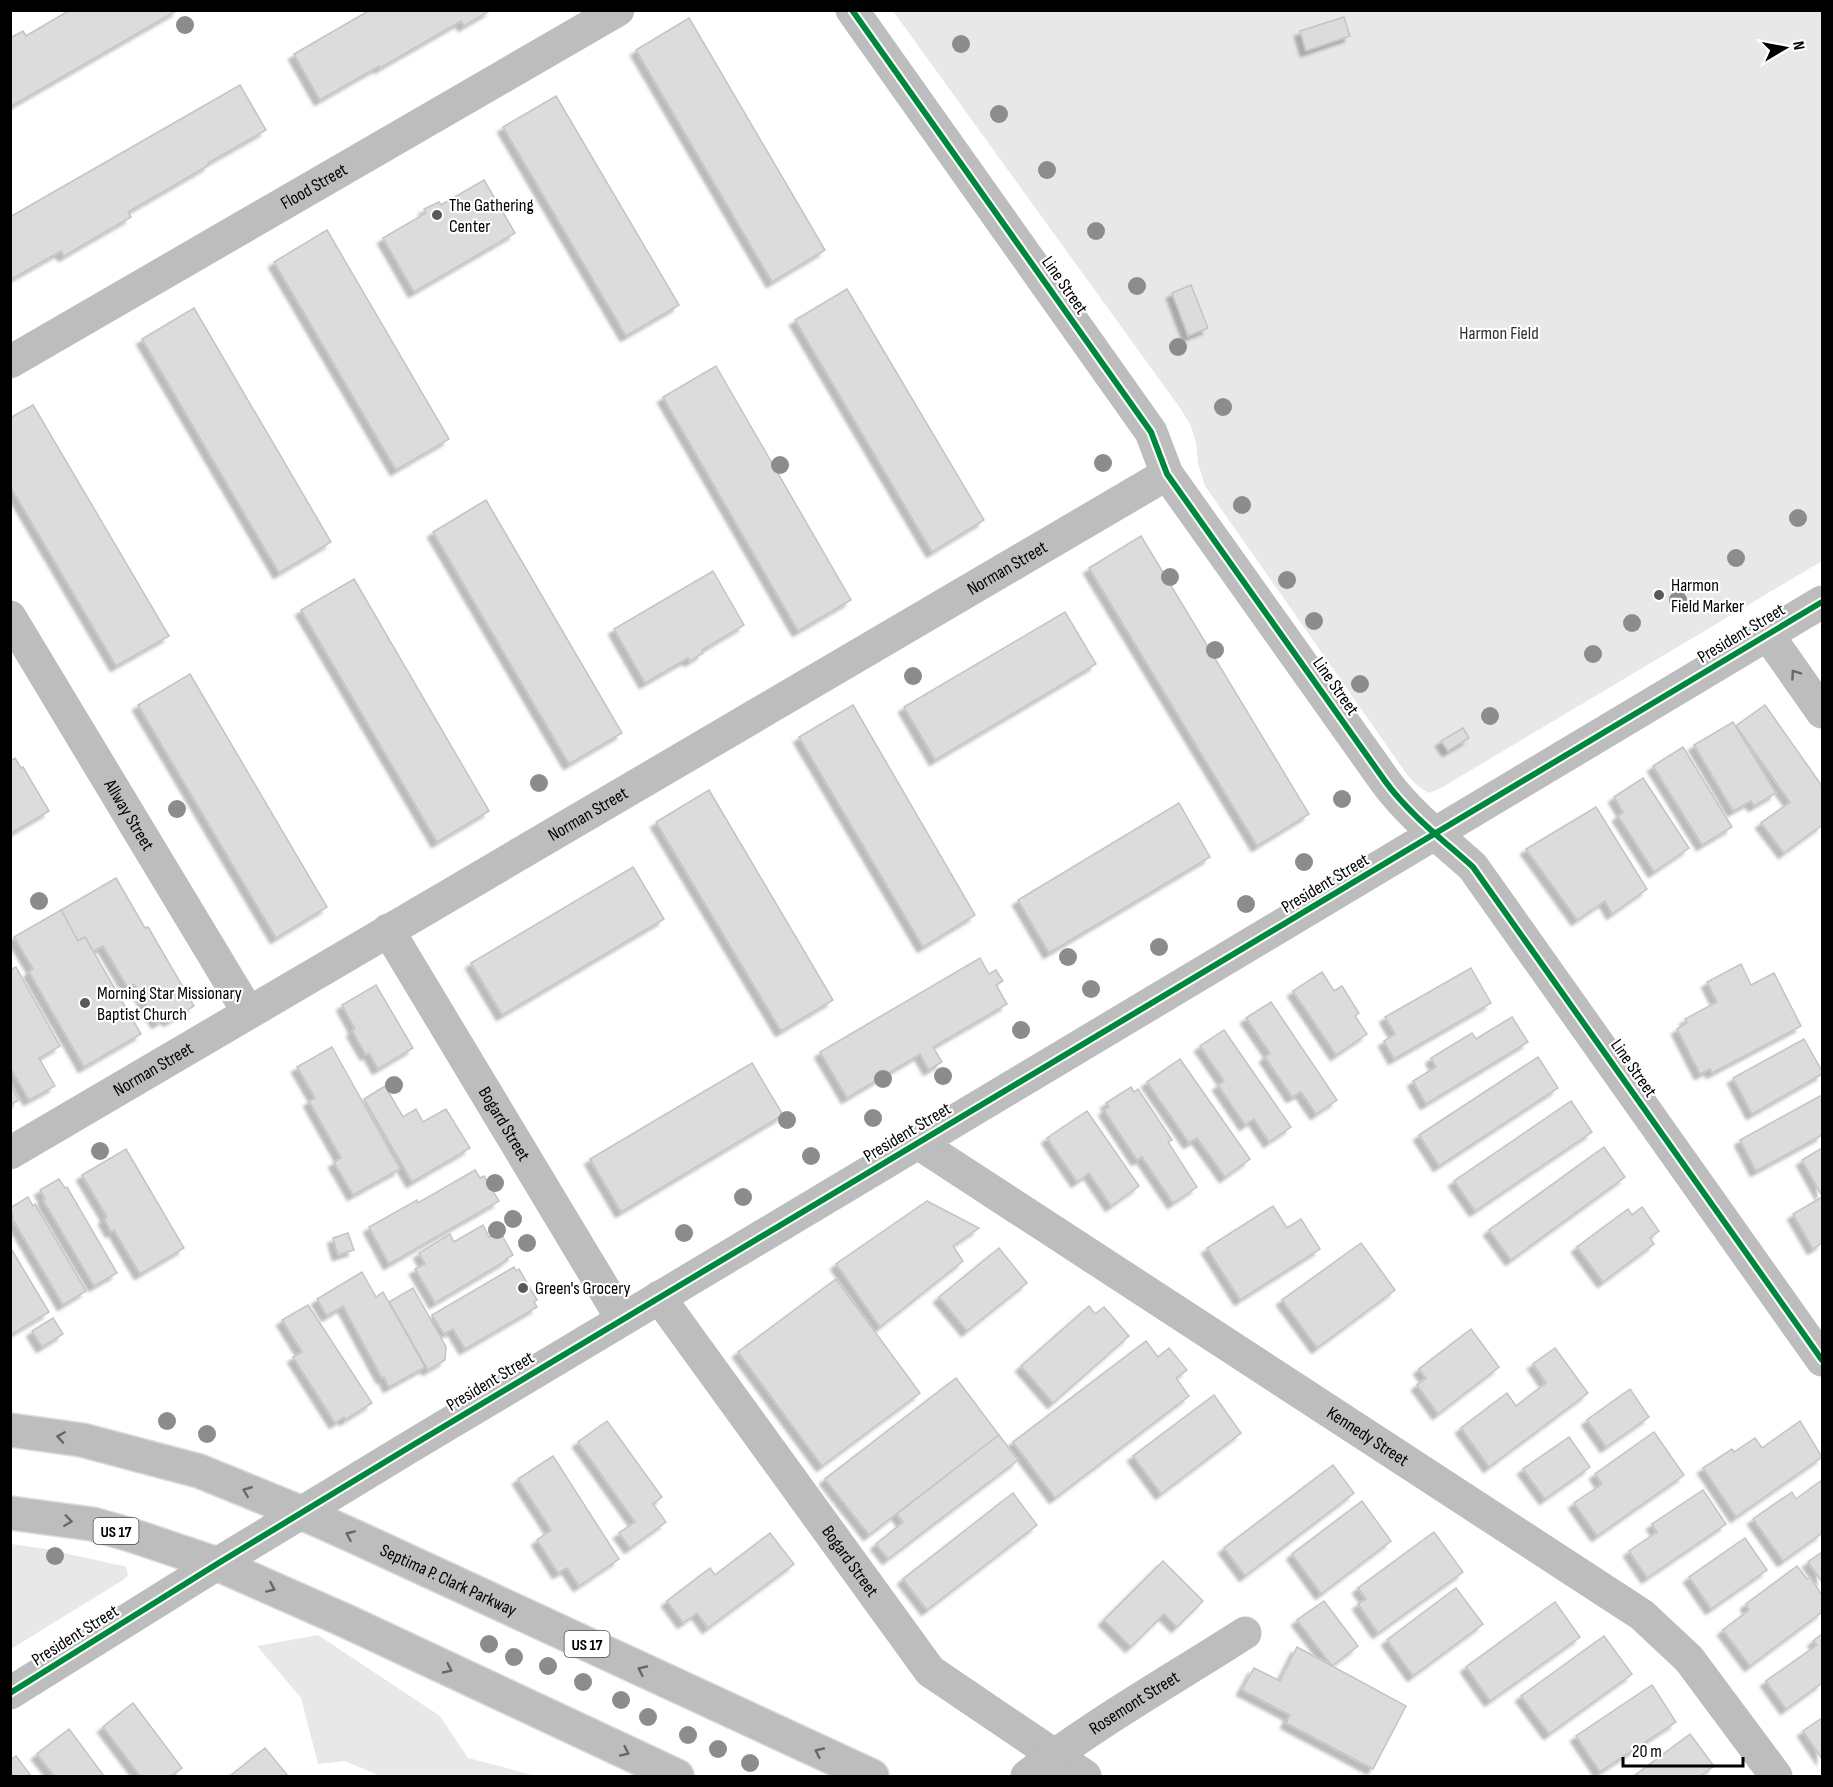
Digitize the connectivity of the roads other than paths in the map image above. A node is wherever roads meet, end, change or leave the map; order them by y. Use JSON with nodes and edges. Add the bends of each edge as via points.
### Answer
{"nodes":[{"id":1,"x":618,"y":10,"type":"edge"},
{"id":2,"x":852,"y":10,"type":"edge"},
{"id":3,"x":10,"y":362,"type":"edge"},
{"id":4,"x":1167,"y":474,"type":"junction"},
{"id":5,"x":1822,"y":602,"type":"edge"},
{"id":6,"x":10,"y":617,"type":"edge"},
{"id":7,"x":1768,"y":635,"type":"junction"},
{"id":8,"x":1822,"y":712,"type":"edge"},
{"id":9,"x":1436,"y":834,"type":"junction"},
{"id":10,"x":388,"y":930,"type":"junction"},
{"id":11,"x":248,"y":1012,"type":"junction"},
{"id":12,"x":918,"y":1143,"type":"junction"},
{"id":13,"x":10,"y":1153,"type":"edge"},
{"id":14,"x":659,"y":1297,"type":"junction"},
{"id":15,"x":622,"y":1319,"type":"junction"},
{"id":16,"x":1822,"y":1360,"type":"edge"},
{"id":17,"x":10,"y":1430,"type":"edge"},
{"id":18,"x":10,"y":1513,"type":"edge"},
{"id":19,"x":302,"y":1513,"type":"junction"},
{"id":20,"x":218,"y":1564,"type":"junction"},
{"id":21,"x":1245,"y":1633,"type":"dead end"},
{"id":22,"x":10,"y":1693,"type":"edge"},
{"id":23,"x":1054,"y":1755,"type":"junction"},
{"id":24,"x":677,"y":1776,"type":"edge"},
{"id":25,"x":872,"y":1776,"type":"edge"},
{"id":26,"x":1027,"y":1776,"type":"edge"},
{"id":27,"x":1086,"y":1776,"type":"edge"},
{"id":28,"x":1776,"y":1776,"type":"edge"}],
"edges":[{"from":1,"to":3,"type":"main road","name":"Flood Street"},
{"from":2,"to":4,"type":"main road","name":"Line Street","via":[[1151,432]]},
{"from":4,"to":9,"type":"main road","name":"Line Street","via":[[1385,781]]},
{"from":4,"to":10,"type":"main road","name":"Norman Street"},
{"from":5,"to":7,"type":"main road","name":"President Street"},
{"from":6,"to":11,"type":"main road","name":"Allway Street"},
{"from":8,"to":7,"type":"main road","one_way":true},
{"from":7,"to":9,"type":"main road","name":"President Street"},
{"from":9,"to":12,"type":"main road","name":"President Street"},
{"from":9,"to":16,"type":"main road","name":"Line Street","via":[[1473,867]]},
{"from":10,"to":11,"type":"main road","name":"Norman Street"},
{"from":10,"to":15,"type":"main road","name":"Bogard Street"},
{"from":11,"to":13,"type":"main road","name":"Norman Street"},
{"from":12,"to":14,"type":"main road","name":"President Street"},
{"from":12,"to":28,"type":"main road","name":"Kennedy Street","via":[[1642,1615],[1689,1659]]},
{"from":14,"to":15,"type":"main road","name":"President Street"},
{"from":14,"to":23,"type":"main road","name":"Bogard Street","via":[[930,1671]]},
{"from":15,"to":19,"type":"main road","name":"President Street"},
{"from":19,"to":17,"type":"main road","name":"Septima P. Clark Parkway","number":"US 17","one_way":true,"via":[[199,1471],[82,1440]]},
{"from":18,"to":20,"type":"main road","number":"US 17","one_way":true,"via":[[92,1524]]},
{"from":19,"to":20,"type":"main road","name":"President Street"},
{"from":25,"to":19,"type":"main road","name":"Septima P. Clark Parkway","number":"US 17","one_way":true},
{"from":20,"to":22,"type":"main road","name":"President Street"},
{"from":20,"to":24,"type":"main road","number":"US 17","one_way":true},
{"from":21,"to":23,"type":"main road","name":"Rosemont Street"},
{"from":23,"to":26,"type":"main road","name":"Rosemont Street"},
{"from":23,"to":27,"type":"main road","name":"Bogard Street"}]}
